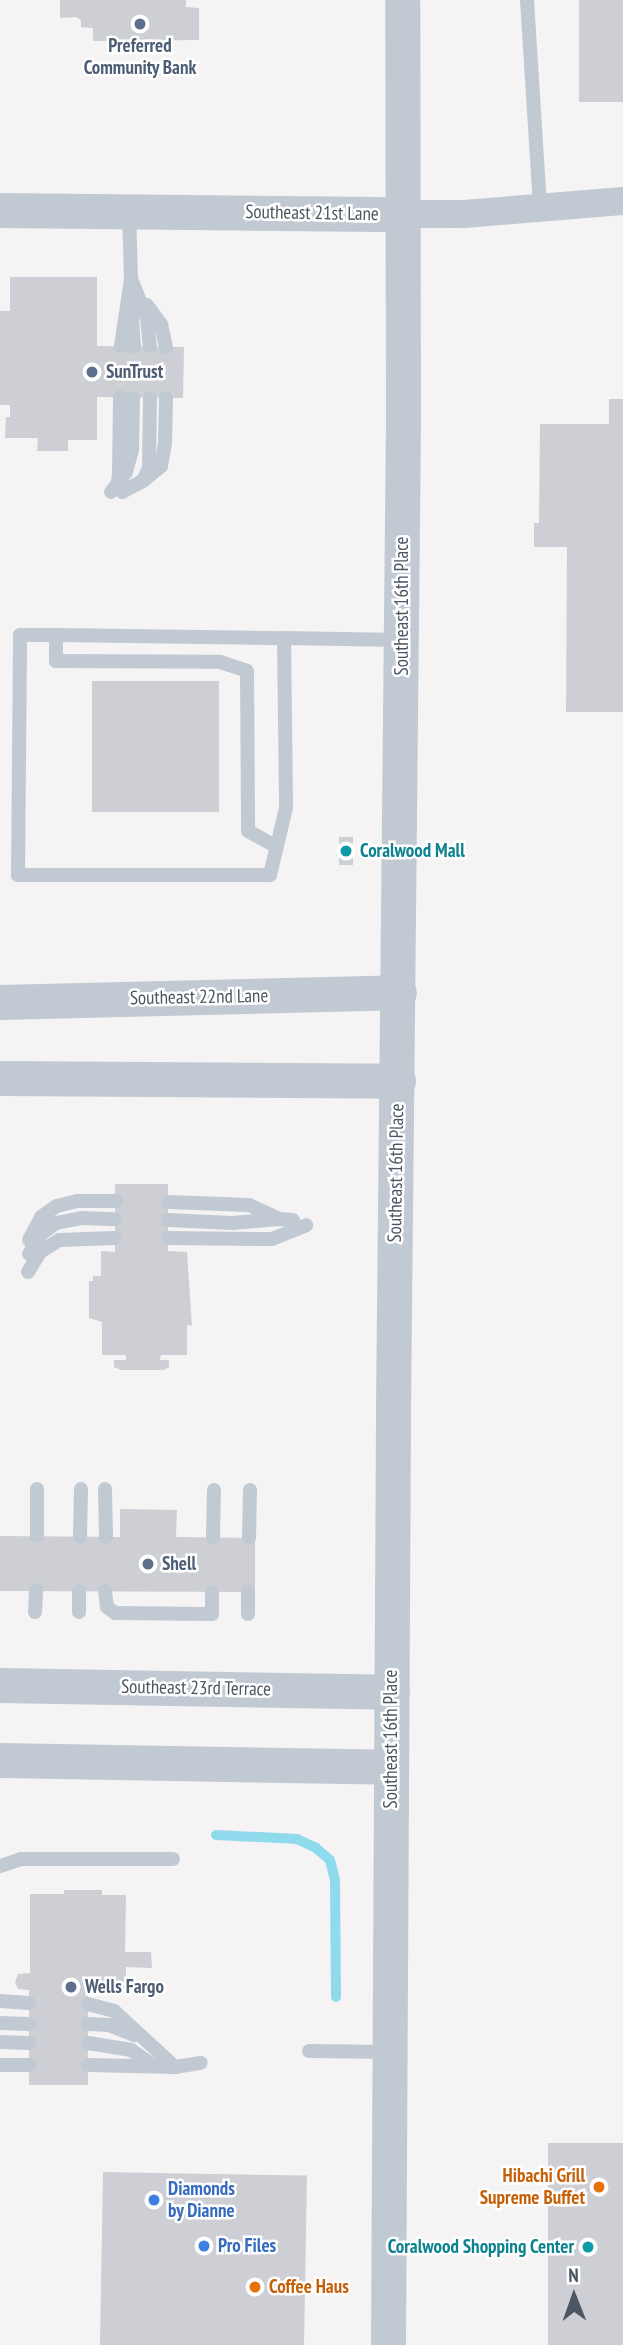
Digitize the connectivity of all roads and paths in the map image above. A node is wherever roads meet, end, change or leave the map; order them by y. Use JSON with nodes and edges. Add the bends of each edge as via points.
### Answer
{"nodes":[{"id":1,"x":402,"y":0,"type":"edge"},
{"id":2,"x":527,"y":0,"type":"edge"},
{"id":3,"x":623,"y":201,"type":"edge"},
{"id":4,"x":540,"y":208,"type":"junction"},
{"id":5,"x":0,"y":210,"type":"edge"},
{"id":6,"x":129,"y":211,"type":"junction"},
{"id":7,"x":403,"y":214,"type":"junction"},
{"id":8,"x":133,"y":289,"type":"junction"},
{"id":9,"x":127,"y":346,"type":"dead end"},
{"id":10,"x":150,"y":346,"type":"dead end"},
{"id":11,"x":166,"y":347,"type":"dead end"},
{"id":12,"x":150,"y":397,"type":"dead end"},
{"id":13,"x":127,"y":398,"type":"dead end"},
{"id":14,"x":166,"y":398,"type":"dead end"},
{"id":15,"x":143,"y":481,"type":"junction"},
{"id":16,"x":56,"y":635,"type":"junction"},
{"id":17,"x":284,"y":638,"type":"junction"},
{"id":18,"x":402,"y":640,"type":"junction"},
{"id":19,"x":277,"y":847,"type":"junction"},
{"id":20,"x":399,"y":992,"type":"junction"},
{"id":21,"x":0,"y":1002,"type":"edge"},
{"id":22,"x":0,"y":1078,"type":"edge"},
{"id":23,"x":398,"y":1081,"type":"junction"},
{"id":24,"x":116,"y":1201,"type":"dead end"},
{"id":25,"x":168,"y":1202,"type":"dead end"},
{"id":26,"x":115,"y":1219,"type":"dead end"},
{"id":27,"x":168,"y":1220,"type":"dead end"},
{"id":28,"x":293,"y":1222,"type":"junction"},
{"id":29,"x":115,"y":1238,"type":"dead end"},
{"id":30,"x":168,"y":1238,"type":"dead end"},
{"id":31,"x":28,"y":1272,"type":"dead end"},
{"id":32,"x":37,"y":1489,"type":"dead end"},
{"id":33,"x":81,"y":1489,"type":"dead end"},
{"id":34,"x":105,"y":1489,"type":"dead end"},
{"id":35,"x":214,"y":1490,"type":"dead end"},
{"id":36,"x":250,"y":1490,"type":"dead end"},
{"id":37,"x":37,"y":1536,"type":"dead end"},
{"id":38,"x":80,"y":1537,"type":"dead end"},
{"id":39,"x":106,"y":1537,"type":"dead end"},
{"id":40,"x":214,"y":1537,"type":"dead end"},
{"id":41,"x":249,"y":1538,"type":"dead end"},
{"id":42,"x":36,"y":1590,"type":"dead end"},
{"id":43,"x":79,"y":1591,"type":"dead end"},
{"id":44,"x":105,"y":1591,"type":"dead end"},
{"id":45,"x":212,"y":1591,"type":"dead end"},
{"id":46,"x":248,"y":1592,"type":"dead end"},
{"id":47,"x":35,"y":1612,"type":"dead end"},
{"id":48,"x":79,"y":1612,"type":"dead end"},
{"id":49,"x":248,"y":1614,"type":"dead end"},
{"id":50,"x":0,"y":1685,"type":"edge"},
{"id":51,"x":392,"y":1692,"type":"junction"},
{"id":52,"x":0,"y":1760,"type":"edge"},
{"id":53,"x":391,"y":1767,"type":"junction"},
{"id":54,"x":173,"y":1860,"type":"dead end"},
{"id":55,"x":0,"y":1866,"type":"edge"},
{"id":56,"x":0,"y":2001,"type":"edge"},
{"id":57,"x":29,"y":2003,"type":"dead end"},
{"id":58,"x":88,"y":2004,"type":"dead end"},
{"id":59,"x":0,"y":2022,"type":"edge"},
{"id":60,"x":29,"y":2024,"type":"dead end"},
{"id":61,"x":88,"y":2024,"type":"dead end"},
{"id":62,"x":141,"y":2038,"type":"junction"},
{"id":63,"x":0,"y":2042,"type":"edge"},
{"id":64,"x":29,"y":2043,"type":"dead end"},
{"id":65,"x":88,"y":2043,"type":"dead end"},
{"id":66,"x":309,"y":2051,"type":"dead end"},
{"id":67,"x":391,"y":2052,"type":"junction"},
{"id":68,"x":201,"y":2063,"type":"dead end"},
{"id":69,"x":0,"y":2065,"type":"edge"},
{"id":70,"x":29,"y":2065,"type":"dead end"},
{"id":71,"x":88,"y":2065,"type":"dead end"},
{"id":72,"x":155,"y":2066,"type":"junction"},
{"id":73,"x":175,"y":2067,"type":"junction"},
{"id":74,"x":388,"y":2345,"type":"edge"}],
"edges":[{"from":1,"to":7,"type":"street","name":"Southeast 16th Place"},
{"from":2,"to":4,"type":"lane"},
{"from":3,"to":4,"type":"street","name":"Southeast 21st Lane"},
{"from":4,"to":7,"type":"street","name":"Southeast 21st Lane"},
{"from":5,"to":6,"type":"street","name":"Southeast 21st Lane"},
{"from":6,"to":7,"type":"street","name":"Southeast 21st Lane"},
{"from":6,"to":8,"type":"lane"},
{"from":7,"to":18,"type":"street","name":"Southeast 16th Place"},
{"from":8,"to":9,"type":"lane"},
{"from":8,"to":10,"type":"lane","via":[[147,319]]},
{"from":8,"to":11,"type":"lane","via":[[161,324]]},
{"from":12,"to":15,"type":"lane","via":[[150,459]]},
{"from":13,"to":15,"type":"lane","via":[[130,463],[117,489]]},
{"from":14,"to":15,"type":"lane","via":[[162,466]]},
{"from":16,"to":17,"type":"lane"},
{"from":16,"to":19,"type":"lane","via":[[56,660],[220,662],[247,671],[248,831]]},
{"from":16,"to":19,"type":"lane","via":[[20,635],[18,876],[270,875]]},
{"from":17,"to":18,"type":"lane"},
{"from":17,"to":19,"type":"lane","via":[[286,808]]},
{"from":18,"to":20,"type":"street","name":"Southeast 16th Place"},
{"from":20,"to":21,"type":"street","name":"Southeast 22nd Lane"},
{"from":20,"to":23,"type":"street","name":"Southeast 16th Place"},
{"from":22,"to":23,"type":"street"},
{"from":23,"to":51,"type":"street","name":"Southeast 16th Place"},
{"from":24,"to":26,"type":"lane","via":[[57,1206],[41,1217],[29,1247],[56,1223]]},
{"from":25,"to":28,"type":"lane","via":[[249,1205]]},
{"from":27,"to":28,"type":"lane"},
{"from":28,"to":30,"type":"lane","via":[[272,1239]]},
{"from":29,"to":31,"type":"lane","via":[[59,1240],[40,1252]]},
{"from":32,"to":37,"type":"lane"},
{"from":33,"to":38,"type":"lane"},
{"from":34,"to":39,"type":"lane"},
{"from":35,"to":40,"type":"lane"},
{"from":36,"to":41,"type":"lane"},
{"from":42,"to":47,"type":"lane"},
{"from":43,"to":48,"type":"lane"},
{"from":44,"to":45,"type":"lane","via":[[107,1607],[115,1613],[212,1614]]},
{"from":46,"to":49,"type":"lane"},
{"from":50,"to":51,"type":"street","name":"Southeast 23rd Terrace"},
{"from":51,"to":53,"type":"street","name":"Southeast 16th Place"},
{"from":52,"to":53,"type":"street"},
{"from":53,"to":67,"type":"street","name":"Southeast 16th Place"},
{"from":54,"to":55,"type":"lane","via":[[21,1858]]},
{"from":56,"to":57,"type":"lane"},
{"from":58,"to":62,"type":"lane","via":[[114,2011]]},
{"from":59,"to":60,"type":"lane"},
{"from":61,"to":62,"type":"lane","via":[[109,2025]]},
{"from":62,"to":73,"type":"lane"},
{"from":63,"to":64,"type":"lane"},
{"from":65,"to":72,"type":"lane","via":[[131,2050]]},
{"from":66,"to":67,"type":"lane"},
{"from":67,"to":74,"type":"street","name":"Southeast 16th Place"},
{"from":68,"to":73,"type":"lane"},
{"from":69,"to":70,"type":"lane"},
{"from":71,"to":72,"type":"lane"},
{"from":72,"to":73,"type":"lane"}]}
